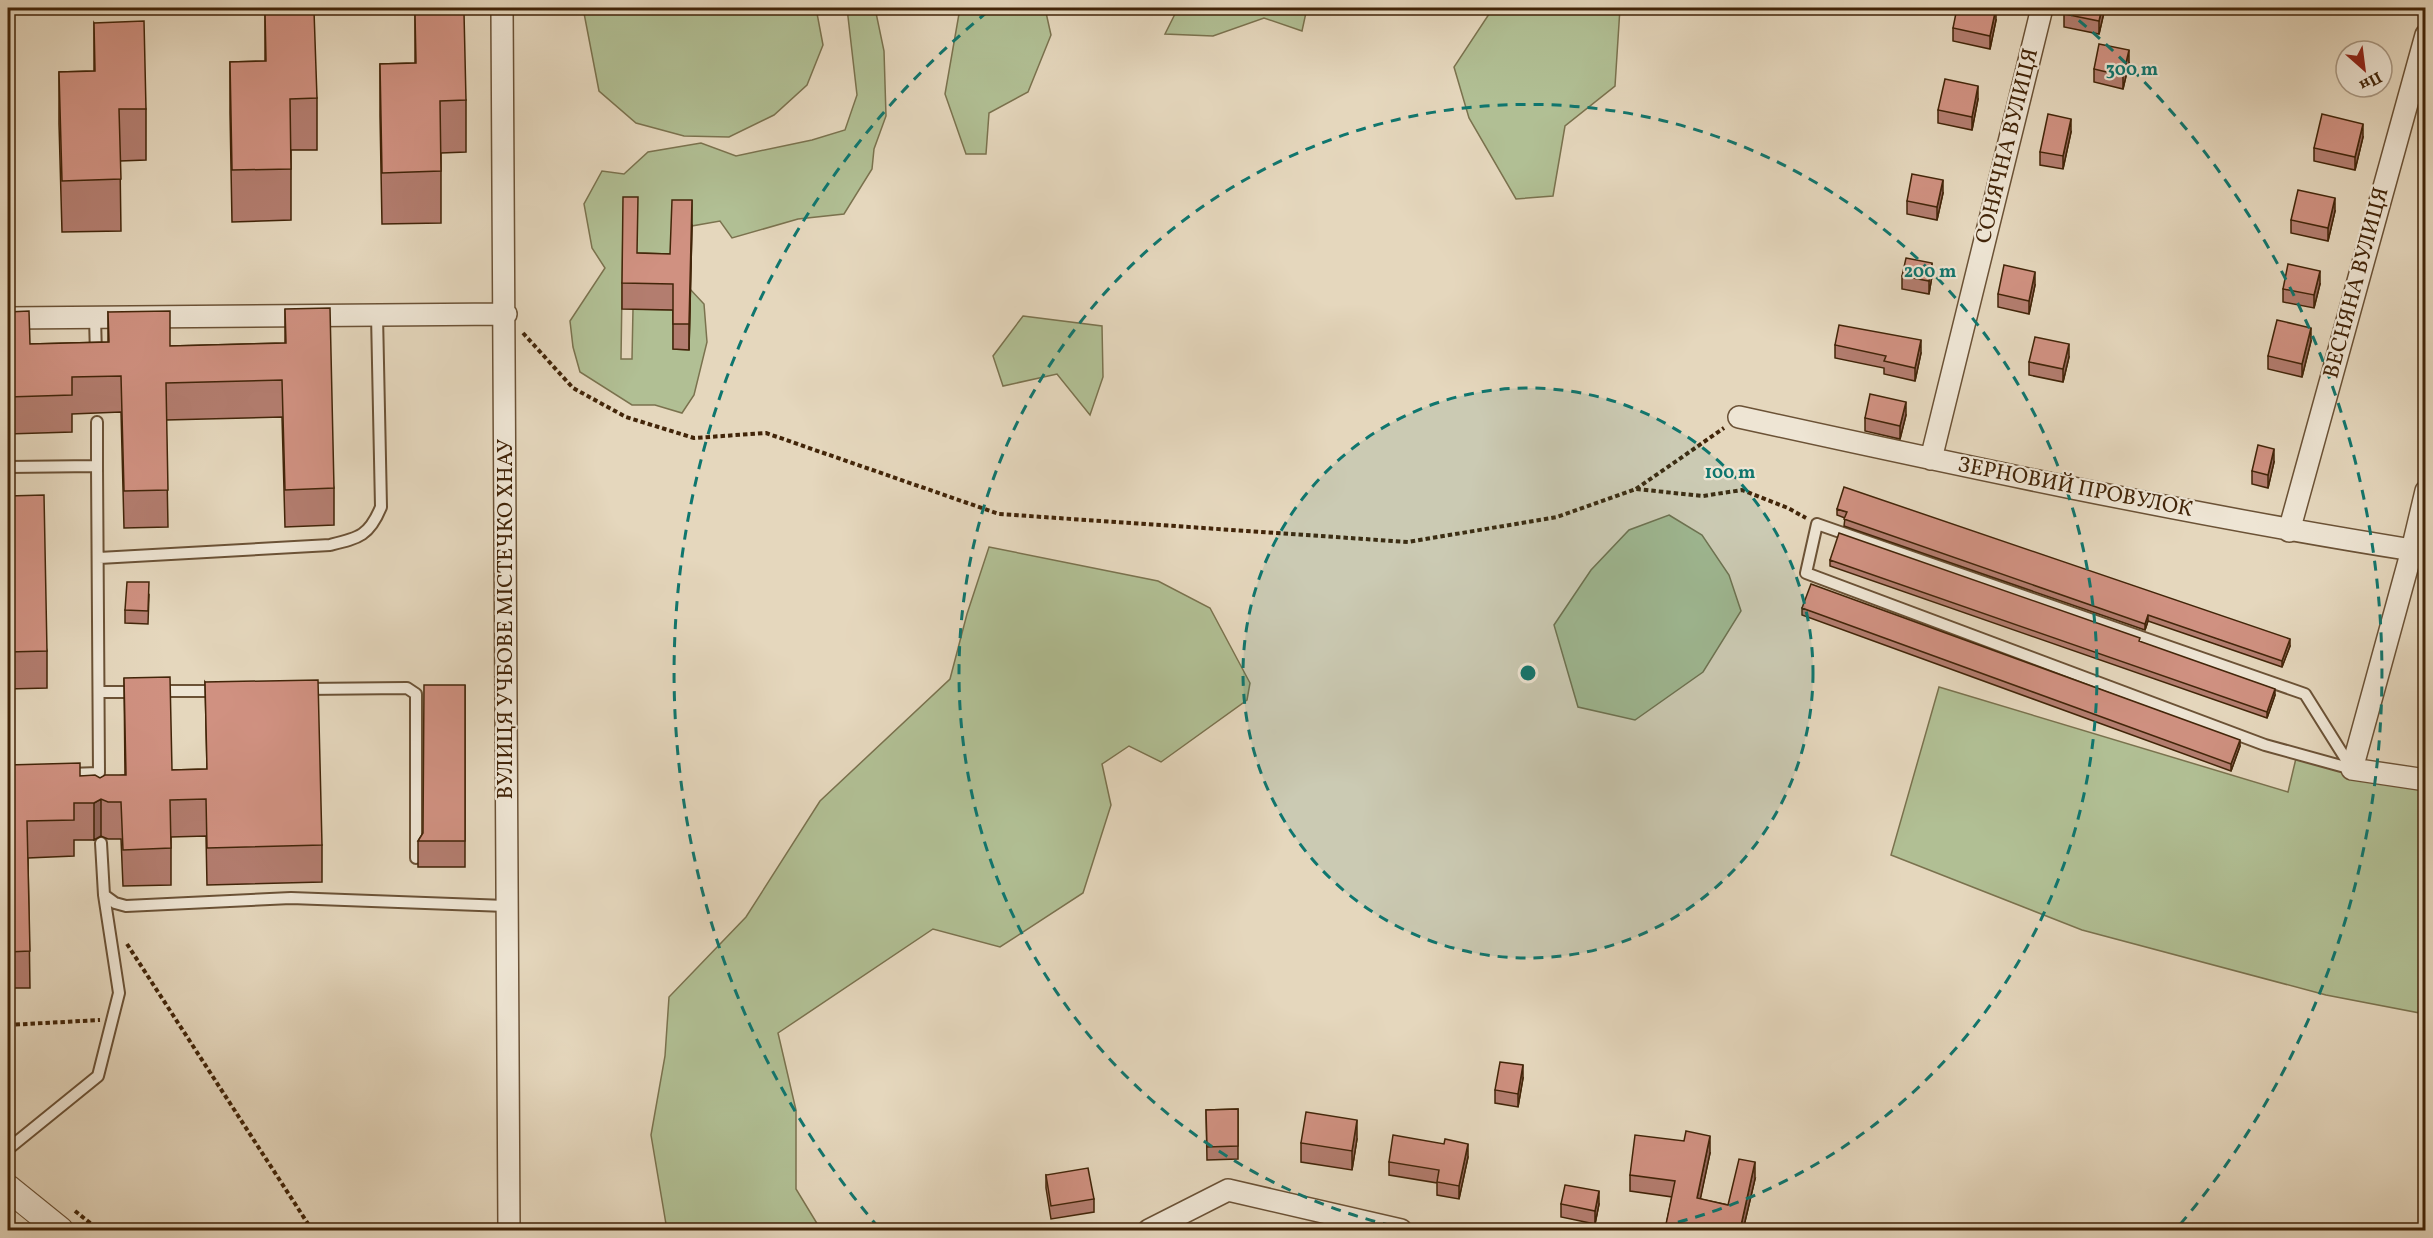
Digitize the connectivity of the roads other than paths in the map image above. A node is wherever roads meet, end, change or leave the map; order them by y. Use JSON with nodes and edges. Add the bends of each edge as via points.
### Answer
{"nodes":[{"id":1,"x":502,"y":8,"type":"edge"},
{"id":2,"x":2042,"y":8,"type":"edge"},
{"id":3,"x":2426,"y":35,"type":"edge"},
{"id":4,"x":506,"y":314,"type":"junction"},
{"id":5,"x":377,"y":315,"type":"junction"},
{"id":6,"x":95,"y":317,"type":"junction"},
{"id":7,"x":8,"y":318,"type":"edge"},
{"id":8,"x":96,"y":368,"type":"edge"},
{"id":9,"x":1739,"y":417,"type":"road end"},
{"id":10,"x":97,"y":423,"type":"dead end"},
{"id":11,"x":1931,"y":459,"type":"junction"},
{"id":12,"x":97,"y":466,"type":"junction"},
{"id":13,"x":8,"y":467,"type":"edge"},
{"id":14,"x":2426,"y":491,"type":"edge"},
{"id":15,"x":2289,"y":531,"type":"junction"},
{"id":16,"x":2412,"y":550,"type":"junction"},
{"id":17,"x":99,"y":558,"type":"junction"},
{"id":18,"x":289,"y":689,"type":"edge"},
{"id":19,"x":230,"y":690,"type":"edge"},
{"id":20,"x":100,"y":692,"type":"junction"},
{"id":21,"x":2352,"y":769,"type":"junction"},
{"id":22,"x":53,"y":774,"type":"edge"},
{"id":23,"x":2426,"y":780,"type":"edge"},
{"id":24,"x":101,"y":843,"type":"dead end"},
{"id":25,"x":416,"y":858,"type":"edge"},
{"id":26,"x":104,"y":895,"type":"junction"},
{"id":27,"x":506,"y":906,"type":"junction"},
{"id":28,"x":8,"y":1149,"type":"edge"},
{"id":29,"x":8,"y":1188,"type":"edge"},
{"id":30,"x":60,"y":1230,"type":"edge"},
{"id":31,"x":509,"y":1230,"type":"edge"},
{"id":32,"x":1149,"y":1230,"type":"edge"},
{"id":33,"x":1401,"y":1230,"type":"edge"}],
"edges":[{"from":1,"to":4,"type":"street","name":"ВУЛИЦЯ УЧБОВЕ МІСТЕЧКО ХНАУ"},
{"from":2,"to":11,"type":"street","name":"СОНЯЧНА ВУЛИЦЯ"},
{"from":3,"to":15,"type":"street","name":"ВЕСНЯНА ВУЛИЦЯ"},
{"from":4,"to":5,"type":"street"},
{"from":4,"to":27,"type":"street","name":"ВУЛИЦЯ УЧБОВЕ МІСТЕЧКО ХНАУ"},
{"from":5,"to":6,"type":"street"},
{"from":5,"to":17,"type":"lane","via":[[381,507],[373,525],[358,539],[330,545]]},
{"from":6,"to":7,"type":"street"},
{"from":6,"to":8,"type":"lane"},
{"from":9,"to":11,"type":"street","name":"ЗЕРНОВИЙ ПРОВУЛОК"},
{"from":10,"to":12,"type":"lane"},
{"from":11,"to":15,"type":"street","name":"ЗЕРНОВИЙ ПРОВУЛОК"},
{"from":12,"to":13,"type":"lane"},
{"from":12,"to":17,"type":"lane"},
{"from":14,"to":16,"type":"street"},
{"from":15,"to":16,"type":"street","name":"ЗЕРНОВИЙ ПРОВУЛОК"},
{"from":16,"to":21,"type":"street"},
{"from":17,"to":20,"type":"lane"},
{"from":18,"to":25,"type":"lane","via":[[408,688],[416,694]]},
{"from":19,"to":20,"type":"lane"},
{"from":20,"to":22,"type":"lane","via":[[99,779]]},
{"from":21,"to":21,"type":"lane","via":[[2265,745],[1806,573],[1817,525],[2305,694]]},
{"from":21,"to":23,"type":"street"},
{"from":24,"to":26,"type":"lane"},
{"from":26,"to":27,"type":"lane","via":[[126,906],[291,898]]},
{"from":26,"to":28,"type":"lane","via":[[119,993],[98,1076]]},
{"from":27,"to":31,"type":"street","name":"ВУЛИЦЯ УЧБОВЕ МІСТЕЧКО ХНАУ"},
{"from":29,"to":30,"type":"street"},
{"from":32,"to":33,"type":"street","via":[[1227,1190]]}]}
